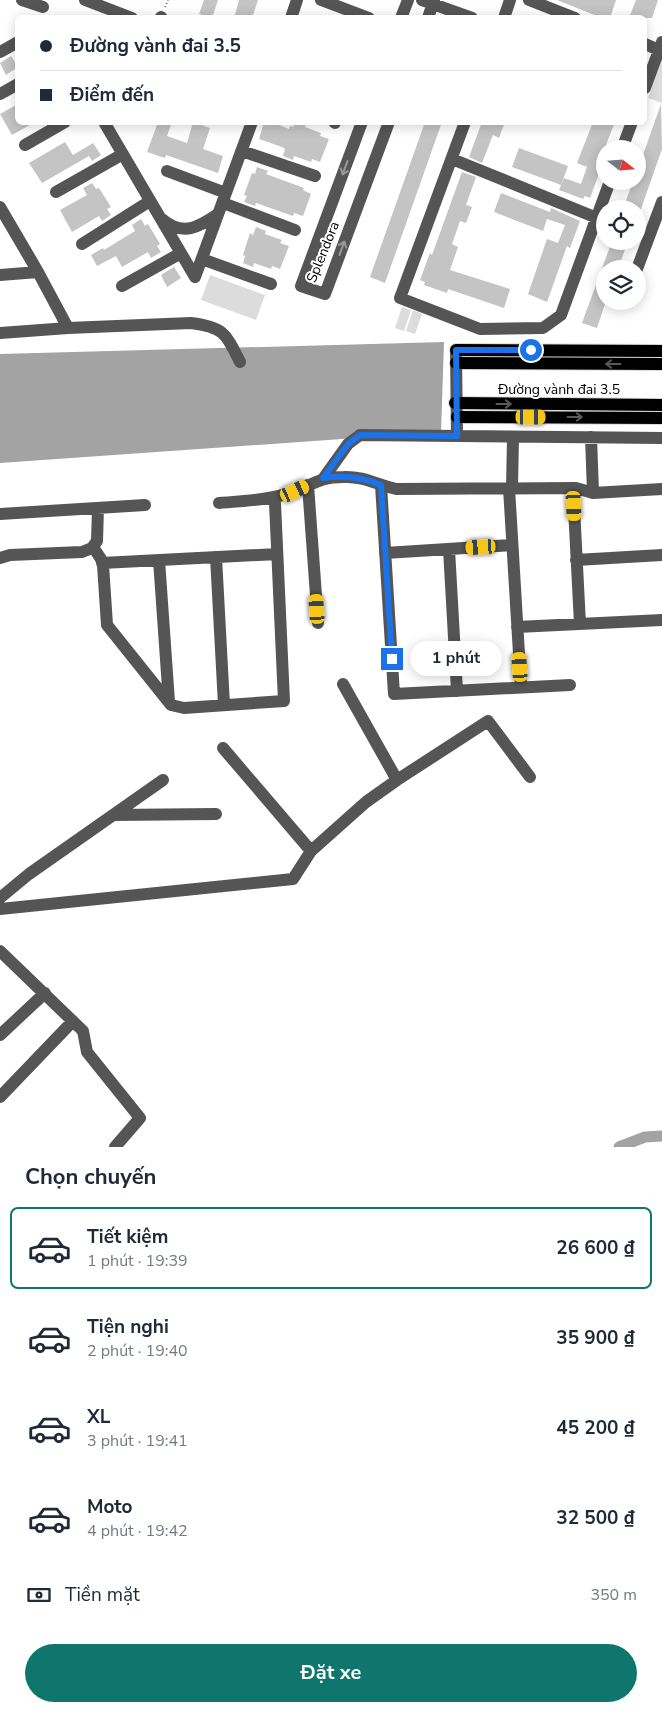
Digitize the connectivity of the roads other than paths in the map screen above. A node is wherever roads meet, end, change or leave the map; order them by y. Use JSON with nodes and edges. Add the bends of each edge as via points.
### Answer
{"nodes":[{"id":1,"x":22,"y":0,"type":"edge"},
{"id":2,"x":85,"y":0,"type":"edge"},
{"id":3,"x":297,"y":0,"type":"edge"},
{"id":4,"x":321,"y":0,"type":"edge"},
{"id":5,"x":408,"y":0,"type":"edge"},
{"id":6,"x":510,"y":0,"type":"edge"},
{"id":7,"x":529,"y":0,"type":"edge"},
{"id":8,"x":430,"y":1,"type":"edge"},
{"id":9,"x":45,"y":8,"type":"edge"},
{"id":10,"x":124,"y":15,"type":"edge"},
{"id":11,"x":292,"y":15,"type":"edge"},
{"id":12,"x":361,"y":15,"type":"edge"},
{"id":13,"x":403,"y":15,"type":"edge"},
{"id":14,"x":428,"y":15,"type":"edge"},
{"id":15,"x":465,"y":15,"type":"edge"},
{"id":16,"x":505,"y":15,"type":"edge"},
{"id":17,"x":567,"y":15,"type":"edge"},
{"id":18,"x":15,"y":44,"type":"edge"},
{"id":19,"x":647,"y":44,"type":"edge"},
{"id":20,"x":661,"y":46,"type":"edge"},
{"id":21,"x":0,"y":52,"type":"edge"},
{"id":22,"x":647,"y":83,"type":"edge"},
{"id":23,"x":15,"y":86,"type":"edge"},
{"id":24,"x":0,"y":94,"type":"edge"},
{"id":25,"x":60,"y":125,"type":"edge"},
{"id":26,"x":106,"y":125,"type":"edge"},
{"id":27,"x":250,"y":125,"type":"edge"},
{"id":28,"x":361,"y":125,"type":"edge"},
{"id":29,"x":388,"y":125,"type":"edge"},
{"id":30,"x":464,"y":125,"type":"edge"},
{"id":31,"x":631,"y":125,"type":"edge"},
{"id":32,"x":625,"y":140,"type":"edge"},
{"id":33,"x":25,"y":145,"type":"dead end"},
{"id":34,"x":242,"y":151,"type":"junction"},
{"id":35,"x":123,"y":154,"type":"junction"},
{"id":36,"x":452,"y":160,"type":"junction"},
{"id":37,"x":167,"y":172,"type":"dead end"},
{"id":38,"x":315,"y":176,"type":"dead end"},
{"id":39,"x":56,"y":192,"type":"dead end"},
{"id":40,"x":662,"y":202,"type":"edge"},
{"id":41,"x":222,"y":204,"type":"junction"},
{"id":42,"x":153,"y":206,"type":"junction"},
{"id":43,"x":2,"y":214,"type":"edge"},
{"id":44,"x":596,"y":218,"type":"edge"},
{"id":45,"x":596,"y":221,"type":"edge"},
{"id":46,"x":294,"y":230,"type":"dead end"},
{"id":47,"x":82,"y":244,"type":"dead end"},
{"id":48,"x":181,"y":253,"type":"junction"},
{"id":49,"x":202,"y":259,"type":"junction"},
{"id":50,"x":641,"y":260,"type":"edge"},
{"id":51,"x":38,"y":272,"type":"junction"},
{"id":52,"x":0,"y":275,"type":"edge"},
{"id":53,"x":271,"y":284,"type":"dead end"},
{"id":54,"x":122,"y":286,"type":"dead end"},
{"id":55,"x":68,"y":328,"type":"junction"},
{"id":56,"x":0,"y":333,"type":"edge"},
{"id":57,"x":662,"y":351,"type":"edge"},
{"id":58,"x":456,"y":356,"type":"junction"},
{"id":59,"x":240,"y":362,"type":"dead end"},
{"id":60,"x":662,"y":364,"type":"edge"},
{"id":61,"x":455,"y":404,"type":"junction"},
{"id":62,"x":662,"y":405,"type":"edge"},
{"id":63,"x":457,"y":417,"type":"junction"},
{"id":64,"x":662,"y":418,"type":"edge"},
{"id":65,"x":457,"y":436,"type":"junction"},
{"id":66,"x":513,"y":437,"type":"junction"},
{"id":67,"x":590,"y":437,"type":"junction"},
{"id":68,"x":662,"y":438,"type":"edge"},
{"id":69,"x":323,"y":478,"type":"junction"},
{"id":70,"x":308,"y":485,"type":"junction"},
{"id":71,"x":381,"y":485,"type":"junction"},
{"id":72,"x":510,"y":488,"type":"junction"},
{"id":73,"x":573,"y":488,"type":"junction"},
{"id":74,"x":662,"y":489,"type":"edge"},
{"id":75,"x":593,"y":493,"type":"junction"},
{"id":76,"x":219,"y":503,"type":"dead end"},
{"id":77,"x":274,"y":503,"type":"dead end"},
{"id":78,"x":145,"y":505,"type":"dead end"},
{"id":79,"x":98,"y":508,"type":"junction"},
{"id":80,"x":0,"y":514,"type":"edge"},
{"id":81,"x":512,"y":545,"type":"junction"},
{"id":82,"x":93,"y":547,"type":"junction"},
{"id":83,"x":449,"y":549,"type":"junction"},
{"id":84,"x":385,"y":553,"type":"junction"},
{"id":85,"x":277,"y":554,"type":"junction"},
{"id":86,"x":662,"y":555,"type":"edge"},
{"id":87,"x":216,"y":557,"type":"junction"},
{"id":88,"x":0,"y":558,"type":"edge"},
{"id":89,"x":160,"y":560,"type":"junction"},
{"id":90,"x":576,"y":560,"type":"junction"},
{"id":91,"x":102,"y":563,"type":"junction"},
{"id":92,"x":662,"y":620,"type":"edge"},
{"id":93,"x":318,"y":623,"type":"dead end"},
{"id":94,"x":580,"y":624,"type":"junction"},
{"id":95,"x":517,"y":627,"type":"junction"},
{"id":96,"x":343,"y":684,"type":"dead end"},
{"id":97,"x":570,"y":685,"type":"dead end"},
{"id":98,"x":521,"y":687,"type":"junction"},
{"id":99,"x":458,"y":691,"type":"junction"},
{"id":100,"x":169,"y":702,"type":"junction"},
{"id":101,"x":224,"y":705,"type":"junction"},
{"id":102,"x":223,"y":748,"type":"dead end"},
{"id":103,"x":530,"y":777,"type":"dead end"},
{"id":104,"x":163,"y":780,"type":"dead end"},
{"id":105,"x":397,"y":780,"type":"junction"},
{"id":106,"x":216,"y":814,"type":"dead end"},
{"id":107,"x":113,"y":815,"type":"junction"},
{"id":108,"x":311,"y":850,"type":"junction"},
{"id":109,"x":0,"y":898,"type":"edge"},
{"id":110,"x":0,"y":909,"type":"edge"},
{"id":111,"x":0,"y":951,"type":"edge"},
{"id":112,"x":45,"y":993,"type":"junction"},
{"id":113,"x":73,"y":1021,"type":"junction"},
{"id":114,"x":0,"y":1034,"type":"edge"},
{"id":115,"x":0,"y":1097,"type":"edge"},
{"id":116,"x":115,"y":1147,"type":"edge"}],
"edges":[{"from":1,"to":9,"type":"street"},
{"from":2,"to":10,"type":"street"},
{"from":3,"to":11,"type":"street"},
{"from":4,"to":12,"type":"street"},
{"from":5,"to":13,"type":"street"},
{"from":6,"to":16,"type":"street"},
{"from":7,"to":17,"type":"street"},
{"from":8,"to":14,"type":"street"},
{"from":8,"to":15,"type":"street"},
{"from":18,"to":21,"type":"street"},
{"from":19,"to":20,"type":"street"},
{"from":20,"to":22,"type":"street"},
{"from":23,"to":24,"type":"street"},
{"from":25,"to":33,"type":"street"},
{"from":26,"to":35,"type":"street"},
{"from":27,"to":34,"type":"street"},
{"from":28,"to":29,"type":"street","name":"Splendora","one_way":true,"via":[[301,286],[325,294]]},
{"from":30,"to":36,"type":"street"},
{"from":31,"to":32,"type":"street"},
{"from":34,"to":38,"type":"street"},
{"from":34,"to":41,"type":"street"},
{"from":35,"to":39,"type":"street"},
{"from":35,"to":42,"type":"street"},
{"from":36,"to":44,"type":"street"},
{"from":36,"to":45,"type":"street","via":[[400,298],[480,329],[543,328],[561,315]]},
{"from":37,"to":41,"type":"street"},
{"from":40,"to":50,"type":"street"},
{"from":41,"to":42,"type":"street","via":[[196,228],[185,229],[164,221]]},
{"from":41,"to":46,"type":"street"},
{"from":41,"to":49,"type":"street"},
{"from":42,"to":47,"type":"street"},
{"from":42,"to":48,"type":"street"},
{"from":43,"to":51,"type":"street"},
{"from":48,"to":49,"type":"street","via":[[195,277]]},
{"from":48,"to":54,"type":"street"},
{"from":49,"to":53,"type":"street"},
{"from":51,"to":52,"type":"street"},
{"from":51,"to":55,"type":"street"},
{"from":55,"to":56,"type":"street"},
{"from":55,"to":59,"type":"street","via":[[208,325],[217,328],[229,340]]},
{"from":57,"to":58,"type":"main road"},
{"from":60,"to":58,"type":"main road","name":"Đường vành đai 3.5","one_way":true},
{"from":58,"to":61,"type":"street"},
{"from":61,"to":62,"type":"main road","name":"Đường vành đai 3.5","one_way":true},
{"from":61,"to":63,"type":"street"},
{"from":63,"to":64,"type":"main road","name":"Đường vành đai 3.5","one_way":true},
{"from":63,"to":65,"type":"street"},
{"from":65,"to":66,"type":"street"},
{"from":65,"to":69,"type":"street","via":[[360,435],[348,444]]},
{"from":66,"to":67,"type":"street"},
{"from":66,"to":72,"type":"street"},
{"from":67,"to":68,"type":"street"},
{"from":67,"to":75,"type":"street"},
{"from":69,"to":70,"type":"street"},
{"from":69,"to":71,"type":"street","via":[[345,476]]},
{"from":70,"to":76,"type":"street","via":[[260,500]]},
{"from":70,"to":93,"type":"street"},
{"from":71,"to":72,"type":"street","via":[[396,488]]},
{"from":71,"to":84,"type":"street"},
{"from":72,"to":73,"type":"street"},
{"from":72,"to":81,"type":"street"},
{"from":73,"to":75,"type":"street"},
{"from":73,"to":90,"type":"street"},
{"from":74,"to":75,"type":"street"},
{"from":77,"to":85,"type":"street"},
{"from":78,"to":79,"type":"street"},
{"from":79,"to":80,"type":"street"},
{"from":79,"to":82,"type":"street","via":[[98,536]]},
{"from":81,"to":83,"type":"street"},
{"from":81,"to":95,"type":"street"},
{"from":82,"to":88,"type":"street","via":[[82,552]]},
{"from":82,"to":91,"type":"street"},
{"from":83,"to":84,"type":"street"},
{"from":83,"to":99,"type":"street"},
{"from":84,"to":99,"type":"street","via":[[394,694]]},
{"from":85,"to":87,"type":"street"},
{"from":85,"to":101,"type":"street","via":[[284,701]]},
{"from":86,"to":90,"type":"street"},
{"from":87,"to":89,"type":"street"},
{"from":87,"to":101,"type":"street"},
{"from":89,"to":91,"type":"street"},
{"from":89,"to":100,"type":"street"},
{"from":90,"to":94,"type":"street"},
{"from":91,"to":100,"type":"street","via":[[107,625]]},
{"from":92,"to":94,"type":"street"},
{"from":94,"to":95,"type":"street"},
{"from":95,"to":98,"type":"street"},
{"from":96,"to":105,"type":"street"},
{"from":97,"to":98,"type":"street"},
{"from":98,"to":99,"type":"street"},
{"from":100,"to":101,"type":"street","via":[[184,708]]},
{"from":102,"to":108,"type":"street"},
{"from":103,"to":105,"type":"street","via":[[488,721]]},
{"from":104,"to":107,"type":"street"},
{"from":105,"to":108,"type":"street","via":[[366,802]]},
{"from":106,"to":107,"type":"street"},
{"from":107,"to":109,"type":"street"},
{"from":108,"to":110,"type":"street","via":[[293,879]]},
{"from":111,"to":112,"type":"street"},
{"from":112,"to":113,"type":"street"},
{"from":112,"to":114,"type":"street"},
{"from":113,"to":115,"type":"street"},
{"from":113,"to":116,"type":"street","via":[[83,1032],[87,1052],[140,1118]]}]}
